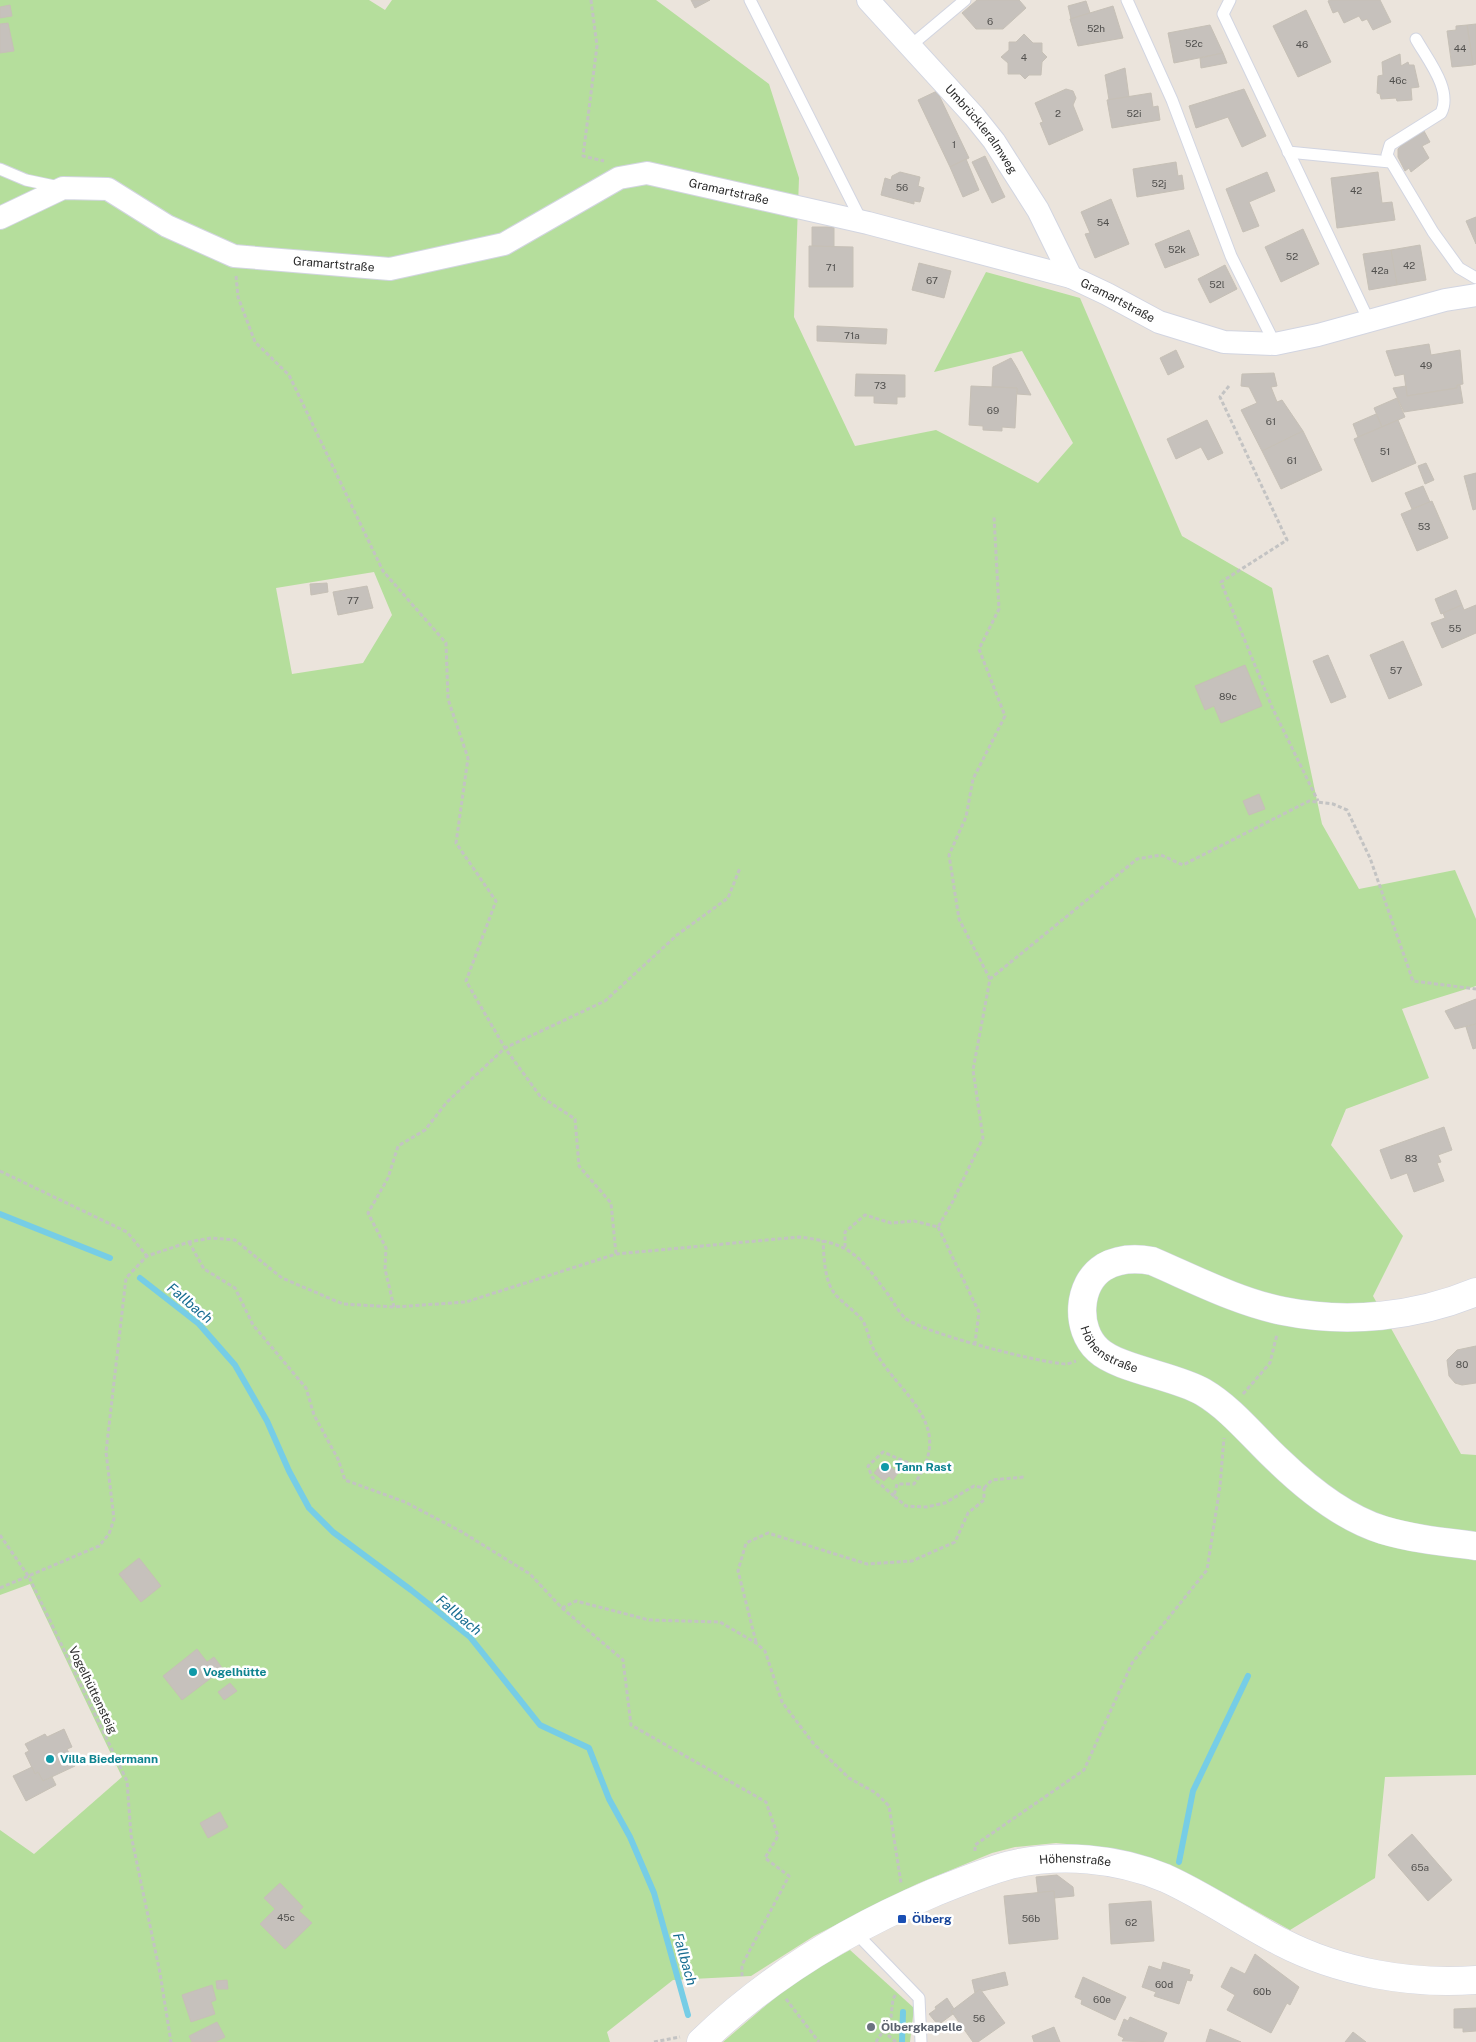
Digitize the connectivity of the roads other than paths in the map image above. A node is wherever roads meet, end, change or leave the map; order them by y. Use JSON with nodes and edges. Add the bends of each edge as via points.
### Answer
{"nodes":[{"id":1,"x":750,"y":0,"type":"edge"},
{"id":2,"x":868,"y":0,"type":"edge"},
{"id":3,"x":964,"y":0,"type":"edge"},
{"id":4,"x":1127,"y":0,"type":"edge"},
{"id":5,"x":1230,"y":0,"type":"edge"},
{"id":6,"x":1416,"y":39,"type":"dead end"},
{"id":7,"x":909,"y":46,"type":"junction"},
{"id":8,"x":1288,"y":152,"type":"junction"},
{"id":9,"x":1390,"y":162,"type":"junction"},
{"id":10,"x":0,"y":169,"type":"edge"},
{"id":11,"x":63,"y":188,"type":"junction"},
{"id":12,"x":0,"y":218,"type":"edge"},
{"id":13,"x":861,"y":222,"type":"junction"},
{"id":14,"x":1071,"y":277,"type":"junction"},
{"id":15,"x":1476,"y":278,"type":"edge"},
{"id":16,"x":1476,"y":295,"type":"edge"},
{"id":17,"x":1369,"y":321,"type":"junction"},
{"id":18,"x":1275,"y":344,"type":"junction"},
{"id":19,"x":1476,"y":1292,"type":"edge"},
{"id":20,"x":1476,"y":1546,"type":"edge"},
{"id":21,"x":854,"y":1931,"type":"junction"},
{"id":22,"x":1476,"y":1980,"type":"edge"},
{"id":23,"x":701,"y":2042,"type":"edge"},
{"id":24,"x":921,"y":2042,"type":"edge"}],
"edges":[{"from":1,"to":13,"type":"lane"},
{"from":2,"to":7,"type":"street","name":"Umbrückleralmweg"},
{"from":3,"to":7,"type":"lane"},
{"from":4,"to":18,"type":"lane","via":[[1172,100],[1231,256]]},
{"from":5,"to":8,"type":"lane","via":[[1223,14]]},
{"from":6,"to":9,"type":"lane","via":[[1442,88],[1445,104],[1441,113],[1390,145],[1386,152]]},
{"from":7,"to":14,"type":"street","name":"Umbrückleralmweg","via":[[994,141],[1038,210]]},
{"from":8,"to":9,"type":"lane"},
{"from":8,"to":17,"type":"lane"},
{"from":9,"to":15,"type":"lane","via":[[1433,232],[1460,268]]},
{"from":10,"to":11,"type":"lane","via":[[26,180]]},
{"from":11,"to":12,"type":"street","name":"Gramartstraße"},
{"from":11,"to":13,"type":"street","name":"Gramartstraße","via":[[108,189],[168,226],[234,256],[390,269],[504,244],[619,178],[647,173]]},
{"from":13,"to":14,"type":"street","name":"Gramartstraße"},
{"from":14,"to":18,"type":"street","name":"Gramartstraße","via":[[1159,322],[1186,332],[1224,342]]},
{"from":16,"to":17,"type":"street","name":"Gramartstraße"},
{"from":17,"to":18,"type":"street","name":"Gramartstraße"},
{"from":19,"to":20,"type":"street","name":"Höhenstraße","via":[[1435,1307],[1394,1315],[1339,1317],[1281,1311],[1140,1259],[1113,1263],[1096,1274],[1083,1299],[1082,1320],[1085,1331],[1099,1352],[1206,1394],[1300,1482],[1360,1521],[1404,1535]]},
{"from":21,"to":22,"type":"street","name":"Höhenstraße","via":[[904,1905],[1010,1865],[1085,1859],[1123,1865],[1182,1886],[1283,1944],[1333,1964],[1394,1976]]},
{"from":21,"to":23,"type":"street","name":"Höhenstraße","via":[[772,1981]]},
{"from":21,"to":24,"type":"lane","via":[[919,1998]]}]}
